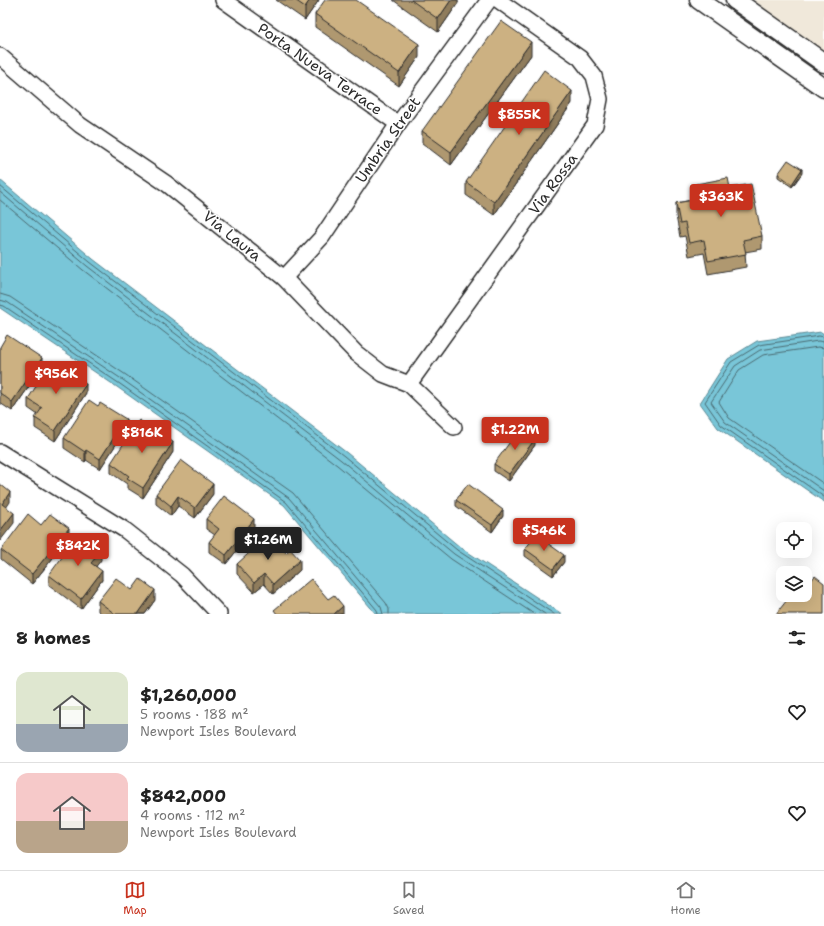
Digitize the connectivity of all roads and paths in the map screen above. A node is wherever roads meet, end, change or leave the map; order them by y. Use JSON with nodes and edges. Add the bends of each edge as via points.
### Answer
{"nodes":[{"id":1,"x":224,"y":0,"type":"edge"},
{"id":2,"x":489,"y":0,"type":"edge"},
{"id":3,"x":498,"y":0,"type":"edge"},
{"id":4,"x":699,"y":0,"type":"edge"},
{"id":5,"x":735,"y":0,"type":"edge"},
{"id":6,"x":0,"y":56,"type":"edge"},
{"id":7,"x":824,"y":64,"type":"edge"},
{"id":8,"x":824,"y":88,"type":"edge"},
{"id":9,"x":398,"y":124,"type":"junction"},
{"id":10,"x":284,"y":278,"type":"junction"},
{"id":11,"x":409,"y":384,"type":"junction"},
{"id":12,"x":454,"y":427,"type":"dead end"},
{"id":13,"x":0,"y":452,"type":"edge"},
{"id":14,"x":219,"y":614,"type":"edge"}],
"edges":[{"from":1,"to":9,"type":"street","name":"Porta Nueva Terrace"},
{"from":2,"to":9,"type":"street","name":"Umbria Street"},
{"from":3,"to":11,"type":"street","name":"Via Rossa","via":[[580,58],[594,76],[600,99],[595,125]]},
{"from":4,"to":8,"type":"street"},
{"from":5,"to":7,"type":"street"},
{"from":6,"to":10,"type":"street","name":"Via Laura","via":[[80,126],[168,184]]},
{"from":9,"to":10,"type":"street","name":"Umbria Street","via":[[322,237]]},
{"from":10,"to":11,"type":"street","name":"Via Laura","via":[[356,353],[383,374]]},
{"from":11,"to":12,"type":"street","name":"Via Laura"},
{"from":13,"to":14,"type":"street","via":[[125,530],[182,575]]}]}
